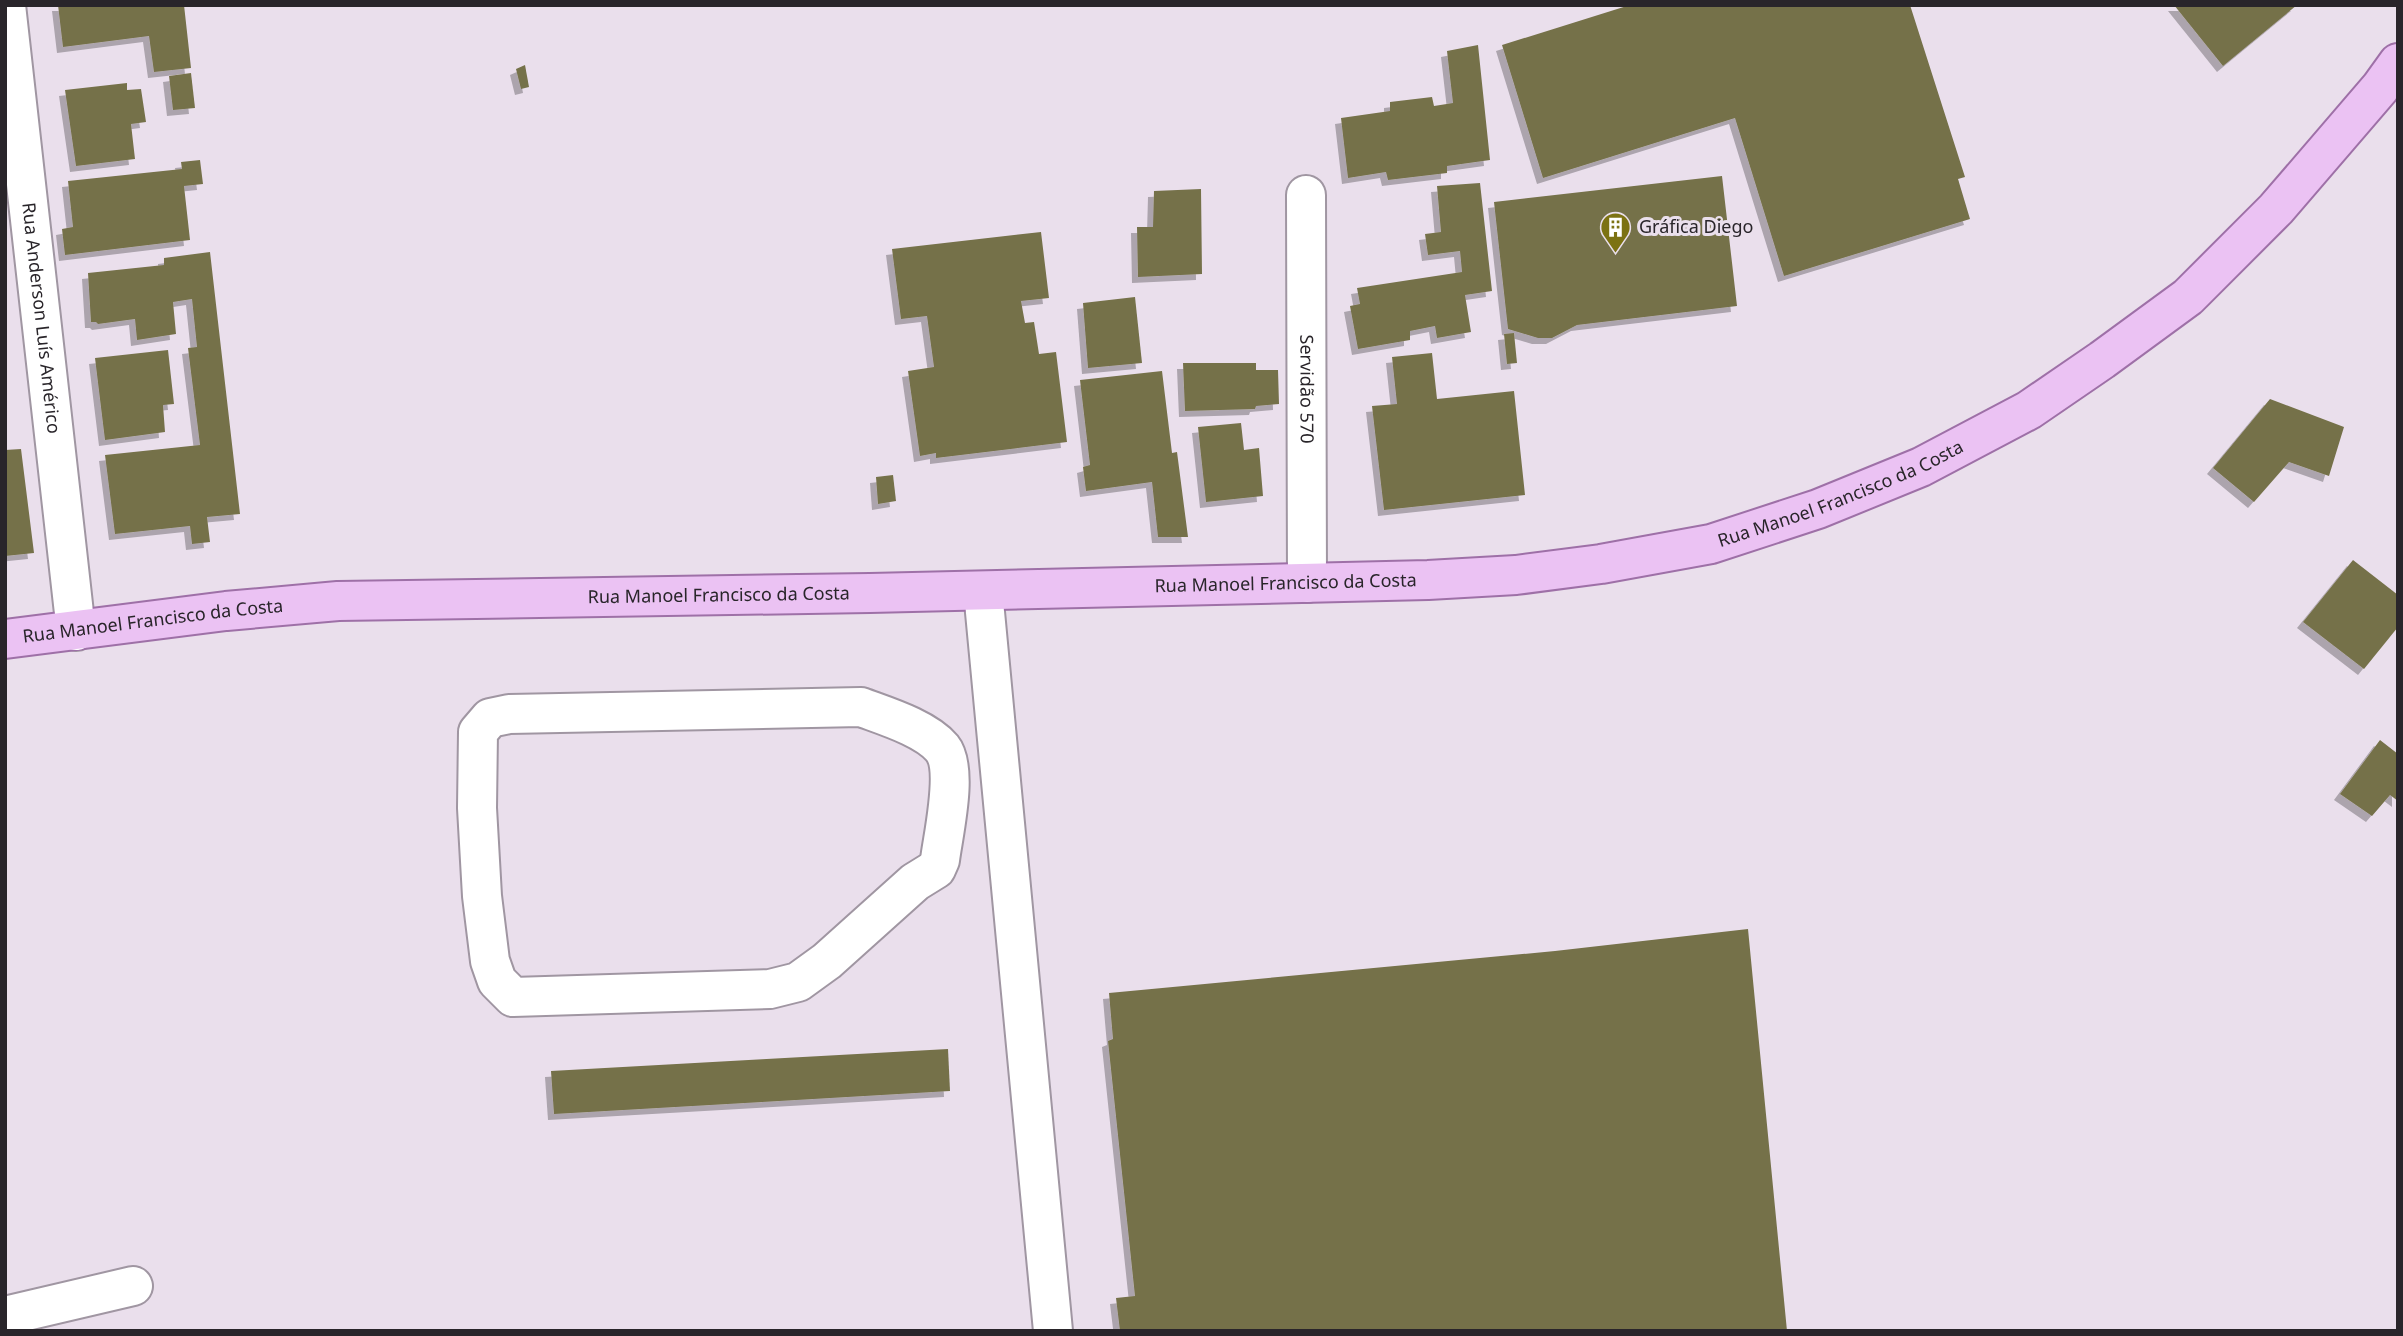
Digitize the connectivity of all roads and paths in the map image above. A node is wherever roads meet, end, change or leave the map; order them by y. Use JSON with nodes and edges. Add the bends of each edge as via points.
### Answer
{"nodes":[{"id":1,"x":6,"y":5,"type":"edge"},
{"id":2,"x":2398,"y":63,"type":"edge"},
{"id":3,"x":1306,"y":195,"type":"dead end"},
{"id":4,"x":1307,"y":583,"type":"junction"},
{"id":5,"x":984,"y":591,"type":"junction"},
{"id":6,"x":76,"y":631,"type":"junction"},
{"id":7,"x":5,"y":639,"type":"edge"},
{"id":8,"x":1002,"y":783,"type":"junction"},
{"id":9,"x":950,"y":786,"type":"junction"},
{"id":10,"x":133,"y":1286,"type":"dead end"},
{"id":11,"x":5,"y":1316,"type":"edge"},
{"id":12,"x":1054,"y":1331,"type":"edge"}],
"edges":[{"from":1,"to":6,"type":"street","name":"Rua Anderson Luís Américo"},
{"from":2,"to":4,"type":"main road","name":"Rua Manoel Francisco da Costa","via":[[2276,209],[2188,297],[2029,410],[1921,467],[1818,509],[1697,547],[1516,575]]},
{"from":3,"to":4,"type":"street","name":"Servidão 570"},
{"from":4,"to":5,"type":"main road","name":"Rua Manoel Francisco da Costa"},
{"from":5,"to":6,"type":"main road","name":"Rua Manoel Francisco da Costa","via":[[338,601]]},
{"from":5,"to":8,"type":"street"},
{"from":6,"to":7,"type":"main road","name":"Rua Manoel Francisco da Costa"},
{"from":8,"to":9,"type":"street"},
{"from":8,"to":12,"type":"street"},
{"from":9,"to":9,"type":"street","via":[[936,869],[798,982],[770,989],[513,997],[497,981],[482,896],[477,808],[478,732],[490,718],[861,706],[908,724],[942,748]]},
{"from":10,"to":11,"type":"street"}]}
